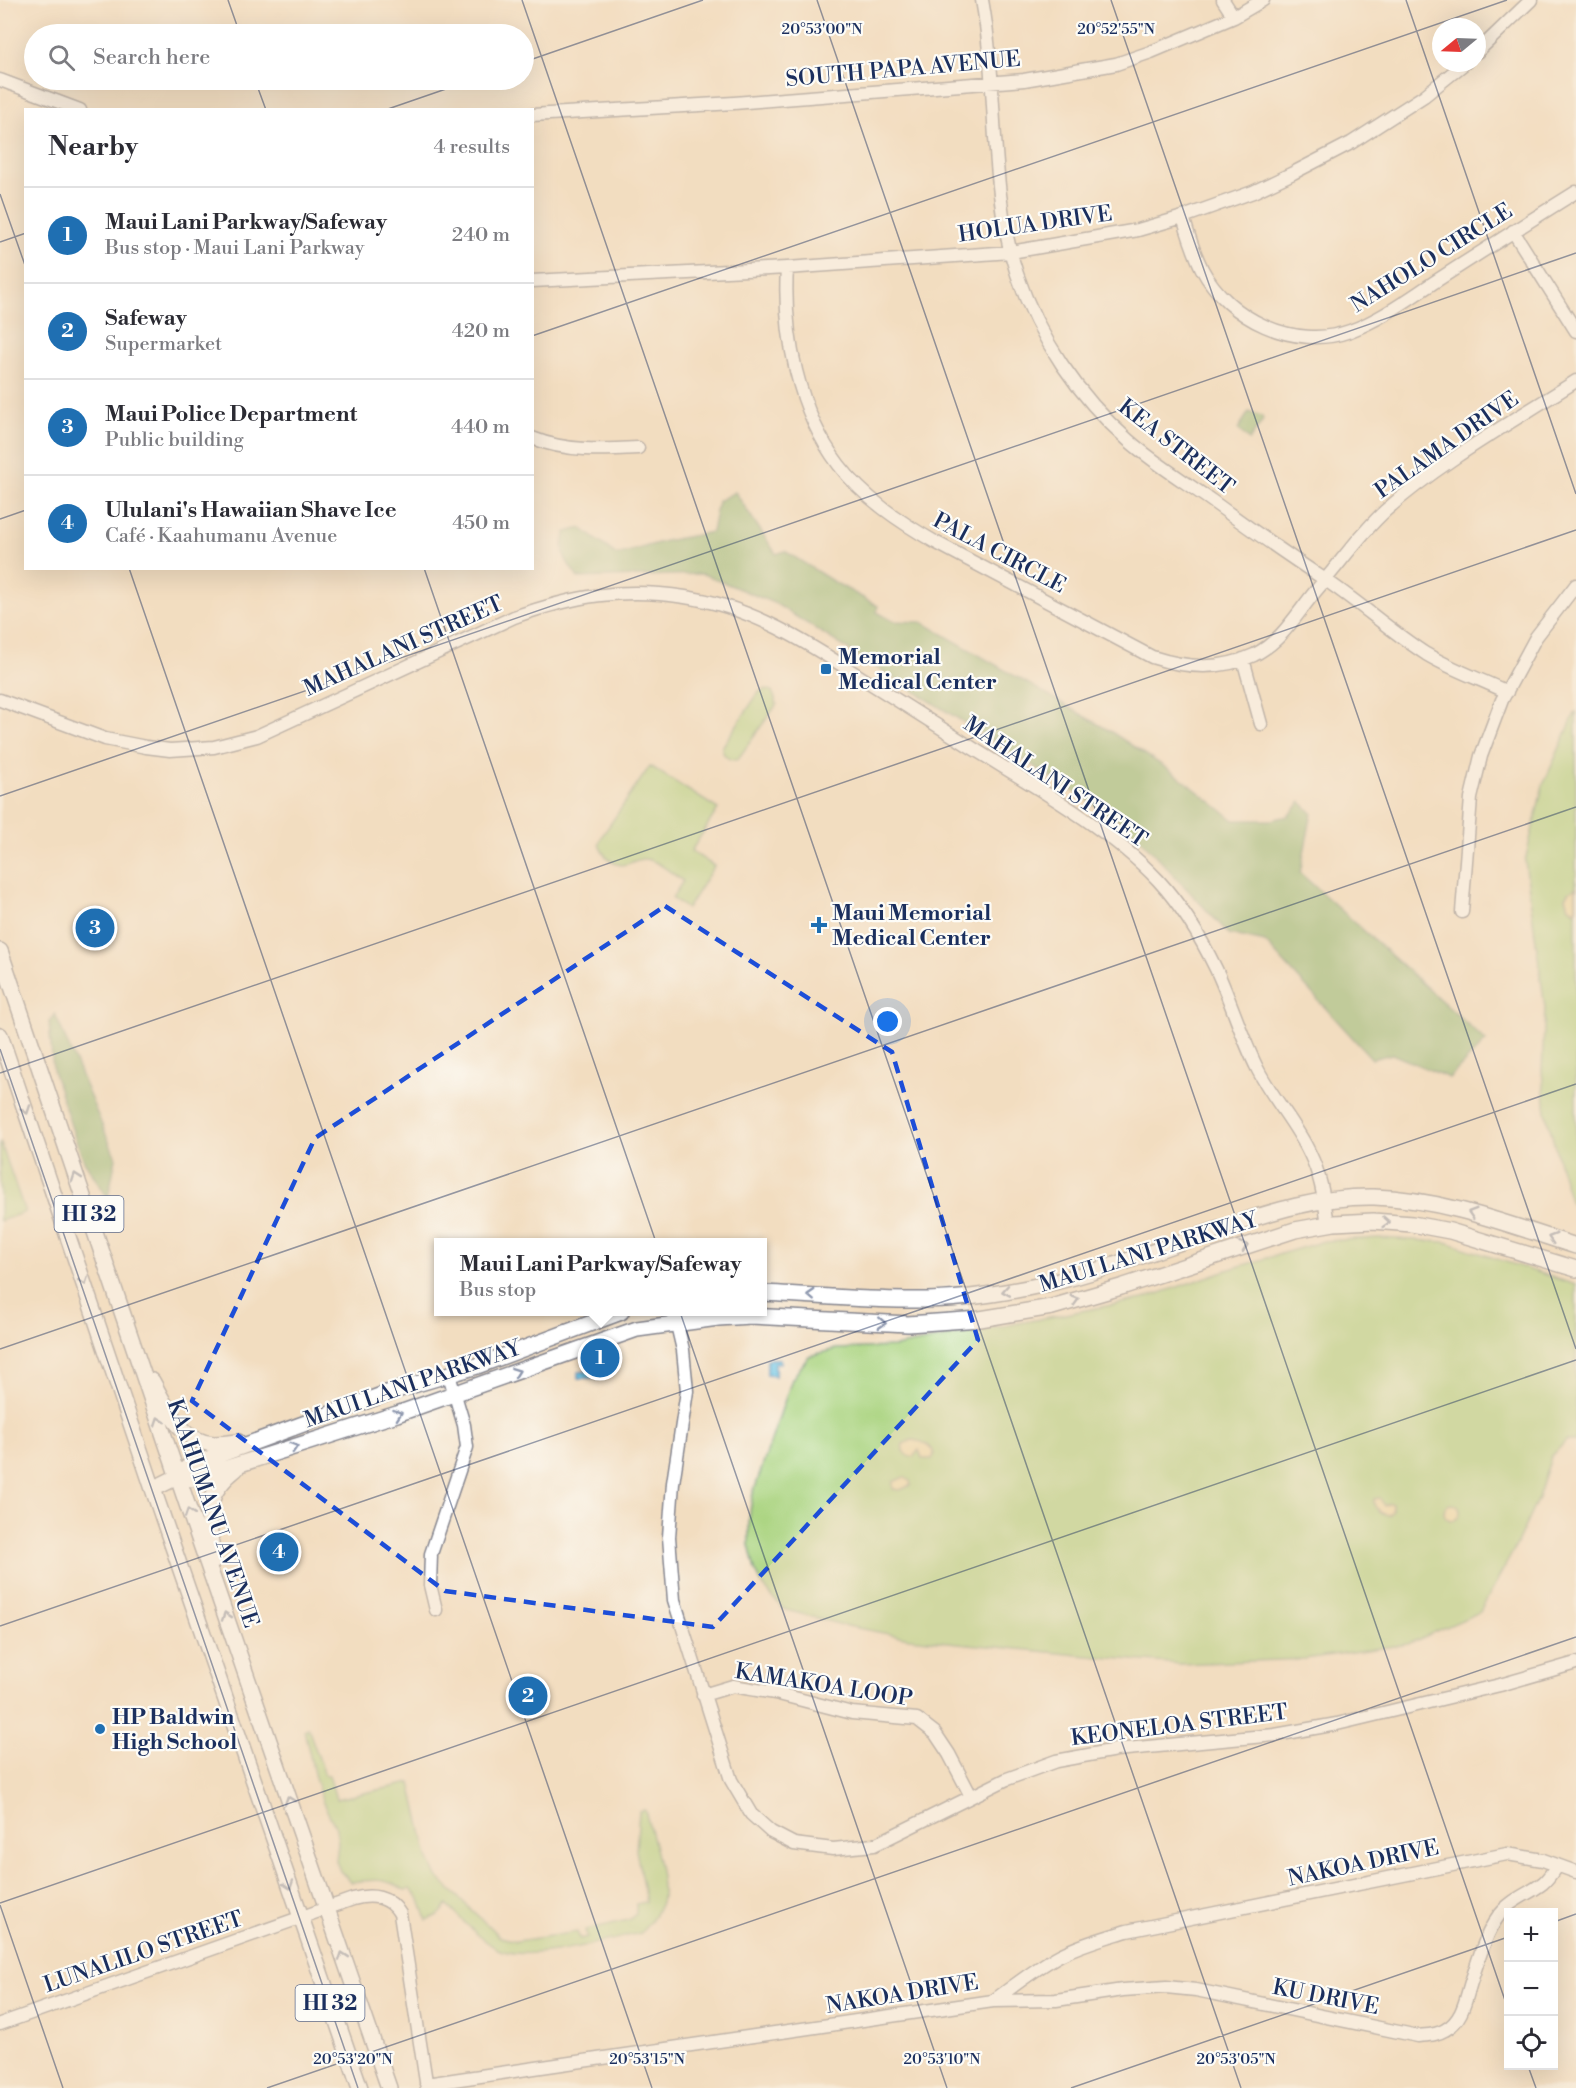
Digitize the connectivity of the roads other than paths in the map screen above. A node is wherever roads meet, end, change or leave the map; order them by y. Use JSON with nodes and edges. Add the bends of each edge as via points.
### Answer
{"nodes":[{"id":1,"x":982,"y":0,"type":"edge"},
{"id":2,"x":1223,"y":0,"type":"edge"},
{"id":3,"x":1263,"y":0,"type":"edge"},
{"id":4,"x":1531,"y":0,"type":"edge"},
{"id":5,"x":1234,"y":18,"type":"junction"},
{"id":6,"x":1486,"y":43,"type":"edge"},
{"id":7,"x":1454,"y":72,"type":"edge"},
{"id":8,"x":0,"y":80,"type":"edge"},
{"id":9,"x":993,"y":82,"type":"junction"},
{"id":10,"x":24,"y":89,"type":"edge"},
{"id":11,"x":27,"y":90,"type":"edge"},
{"id":12,"x":75,"y":108,"type":"edge"},
{"id":13,"x":534,"y":115,"type":"edge"},
{"id":14,"x":1576,"y":192,"type":"edge"},
{"id":15,"x":1183,"y":217,"type":"junction"},
{"id":16,"x":1513,"y":231,"type":"junction"},
{"id":17,"x":1011,"y":252,"type":"junction"},
{"id":18,"x":787,"y":268,"type":"junction"},
{"id":19,"x":534,"y":281,"type":"edge"},
{"id":20,"x":1576,"y":332,"type":"edge"},
{"id":21,"x":1576,"y":381,"type":"edge"},
{"id":22,"x":534,"y":439,"type":"edge"},
{"id":23,"x":638,"y":448,"type":"dead end"},
{"id":24,"x":1326,"y":580,"type":"junction"},
{"id":25,"x":1576,"y":585,"type":"edge"},
{"id":26,"x":1243,"y":659,"type":"junction"},
{"id":27,"x":1507,"y":692,"type":"junction"},
{"id":28,"x":0,"y":700,"type":"edge"},
{"id":29,"x":1261,"y":724,"type":"dead end"},
{"id":30,"x":1461,"y":912,"type":"dead end"},
{"id":31,"x":0,"y":951,"type":"edge"},
{"id":32,"x":0,"y":1035,"type":"edge"},
{"id":33,"x":1324,"y":1201,"type":"junction"},
{"id":34,"x":1328,"y":1224,"type":"junction"},
{"id":35,"x":1576,"y":1246,"type":"edge"},
{"id":36,"x":1576,"y":1269,"type":"edge"},
{"id":37,"x":767,"y":1293,"type":"edge"},
{"id":38,"x":608,"y":1316,"type":"edge"},
{"id":39,"x":675,"y":1317,"type":"edge"},
{"id":40,"x":136,"y":1355,"type":"junction"},
{"id":41,"x":449,"y":1375,"type":"junction"},
{"id":42,"x":455,"y":1393,"type":"junction"},
{"id":43,"x":259,"y":1440,"type":"junction"},
{"id":44,"x":245,"y":1463,"type":"junction"},
{"id":45,"x":177,"y":1477,"type":"junction"},
{"id":46,"x":153,"y":1489,"type":"junction"},
{"id":47,"x":216,"y":1588,"type":"junction"},
{"id":48,"x":436,"y":1610,"type":"dead end"},
{"id":49,"x":1576,"y":1663,"type":"edge"},
{"id":50,"x":703,"y":1695,"type":"junction"},
{"id":51,"x":971,"y":1796,"type":"junction"},
{"id":52,"x":1557,"y":1865,"type":"junction"},
{"id":53,"x":1576,"y":1872,"type":"edge"},
{"id":54,"x":327,"y":1909,"type":"junction"},
{"id":55,"x":301,"y":1918,"type":"junction"},
{"id":56,"x":993,"y":2001,"type":"junction"},
{"id":57,"x":0,"y":2024,"type":"edge"},
{"id":58,"x":427,"y":2086,"type":"edge"},
{"id":59,"x":360,"y":2088,"type":"edge"},
{"id":60,"x":389,"y":2088,"type":"edge"}],
"edges":[{"from":1,"to":9,"type":"street","name":"KEA STREET"},
{"from":2,"to":5,"type":"street"},
{"from":3,"to":5,"type":"street","name":"SOUTH PAPA AVENUE"},
{"from":4,"to":6,"type":"street"},
{"from":5,"to":9,"type":"street","name":"SOUTH PAPA AVENUE","via":[[1116,64]]},
{"from":7,"to":15,"type":"street","name":"HOLUA DRIVE","via":[[1351,143],[1253,192]]},
{"from":8,"to":10,"type":"street"},
{"from":9,"to":13,"type":"street","name":"SOUTH PAPA AVENUE"},
{"from":9,"to":17,"type":"street","name":"KEA STREET","via":[[1001,210]]},
{"from":11,"to":12,"type":"street"},
{"from":14,"to":16,"type":"street","name":"NAHOLO CIRCLE"},
{"from":15,"to":16,"type":"street","name":"NAHOLO CIRCLE","via":[[1202,269],[1216,290],[1250,319],[1285,334],[1308,336],[1350,331],[1367,323]]},
{"from":15,"to":17,"type":"street","name":"HOLUA DRIVE","via":[[1138,230]]},
{"from":16,"to":20,"type":"street"},
{"from":17,"to":18,"type":"street","name":"HOLUA DRIVE"},
{"from":17,"to":24,"type":"street","name":"KEA STREET","via":[[1017,275],[1051,347],[1093,406],[1168,470]]},
{"from":18,"to":19,"type":"street","name":"HOLUA DRIVE"},
{"from":18,"to":26,"type":"street","name":"PALA CIRCLE","via":[[788,322],[800,383],[839,465],[864,491],[935,542],[1152,657],[1193,667]]},
{"from":21,"to":24,"type":"street","name":"PALAMA DRIVE","via":[[1410,490],[1361,535]]},
{"from":22,"to":23,"type":"street","via":[[568,448]]},
{"from":24,"to":26,"type":"street","name":"PALA CIRCLE","via":[[1274,642]]},
{"from":24,"to":27,"type":"street","name":"KEA STREET","via":[[1428,655]]},
{"from":25,"to":27,"type":"street","via":[[1536,637]]},
{"from":26,"to":29,"type":"street"},
{"from":27,"to":30,"type":"street","via":[[1480,756],[1472,792]]},
{"from":28,"to":33,"type":"street","name":"MAHALANI STREET","via":[[105,739],[170,750],[213,747],[257,736],[552,603],[602,594],[643,593],[725,606],[807,643],[1053,799],[1104,834],[1155,877],[1176,900],[1216,969],[1256,1066],[1309,1152]]},
{"from":40,"to":31,"type":"main road","name":"KAAHUMANU AVENUE","number":"HI 32","one_way":true},
{"from":32,"to":46,"type":"main road","number":"HI 32","one_way":true},
{"from":33,"to":34,"type":"street","name":"MAHALANI STREET"},
{"from":35,"to":33,"type":"main road","name":"MAUI LANI PARKWAY","one_way":true,"via":[[1456,1208],[1415,1200],[1373,1197]]},
{"from":33,"to":37,"type":"main road","name":"MAUI LANI PARKWAY","one_way":true,"via":[[1290,1207],[1047,1284],[978,1296],[908,1300]]},
{"from":34,"to":36,"type":"main road","name":"MAUI LANI PARKWAY","one_way":true,"via":[[1412,1224],[1450,1231]]},
{"from":39,"to":34,"type":"main road","name":"MAUI LANI PARKWAY","one_way":true,"via":[[751,1316],[908,1324],[980,1319],[1052,1307],[1286,1233]]},
{"from":38,"to":41,"type":"main road","name":"MAUI LANI PARKWAY"},
{"from":42,"to":39,"type":"main road","name":"MAUI LANI PARKWAY","one_way":true},
{"from":39,"to":50,"type":"street","name":"KEONELOA STREET","via":[[687,1391],[669,1537],[674,1600]]},
{"from":40,"to":43,"type":"main road","via":[[177,1423],[194,1438],[213,1444]]},
{"from":45,"to":40,"type":"main road","name":"KAAHUMANU AVENUE","number":"HI 32","one_way":true},
{"from":41,"to":42,"type":"street"},
{"from":41,"to":43,"type":"main road","name":"MAUI LANI PARKWAY","via":[[390,1392]]},
{"from":44,"to":42,"type":"main road","name":"MAUI LANI PARKWAY","one_way":true},
{"from":42,"to":48,"type":"street","via":[[466,1447],[431,1554],[430,1585]]},
{"from":43,"to":45,"type":"main road","name":"MAUI LANI PARKWAY","via":[[189,1466]]},
{"from":44,"to":45,"type":"main road","name":"MAUI LANI PARKWAY","via":[[193,1479]]},
{"from":44,"to":47,"type":"main road","via":[[222,1481],[210,1502],[208,1518]]},
{"from":45,"to":46,"type":"main road","name":"MAUI LANI PARKWAY"},
{"from":47,"to":45,"type":"main road","name":"KAAHUMANU AVENUE","number":"HI 32","one_way":true},
{"from":46,"to":55,"type":"main road","number":"HI 32","one_way":true},
{"from":54,"to":47,"type":"main road","name":"KAAHUMANU AVENUE","number":"HI 32","one_way":true},
{"from":49,"to":51,"type":"street","name":"KEONELOA STREET","via":[[1336,1724],[1275,1735],[1116,1750],[1056,1761]]},
{"from":50,"to":51,"type":"street","name":"KAMAKOA LOOP","via":[[733,1686],[852,1713],[917,1719],[935,1733]]},
{"from":50,"to":51,"type":"street","name":"KEONELOA STREET","via":[[731,1780],[751,1814],[771,1832],[794,1844],[833,1849],[874,1845]]},
{"from":52,"to":53,"type":"street","name":"NAKOA DRIVE"},
{"from":52,"to":56,"type":"street","name":"NAKOA DRIVE","via":[[1507,1854],[1127,1931],[1060,1955]]},
{"from":52,"to":56,"type":"street","name":"KU DRIVE","via":[[1543,1883],[1500,1913],[1488,1936],[1465,2006],[1446,2030],[1435,2034],[1419,2036],[1166,1987],[1056,2000]]},
{"from":54,"to":55,"type":"street","name":"LUNALILO STREET"},
{"from":54,"to":58,"type":"street","name":"LUNALILO STREET","via":[[366,1896],[386,1900],[400,1914]]},
{"from":60,"to":54,"type":"main road","name":"KAAHUMANU AVENUE","number":"HI 32","one_way":true},
{"from":55,"to":57,"type":"street","name":"LUNALILO STREET"},
{"from":55,"to":59,"type":"main road","number":"HI 32"},
{"from":56,"to":58,"type":"street","name":"NAKOA DRIVE"}]}
